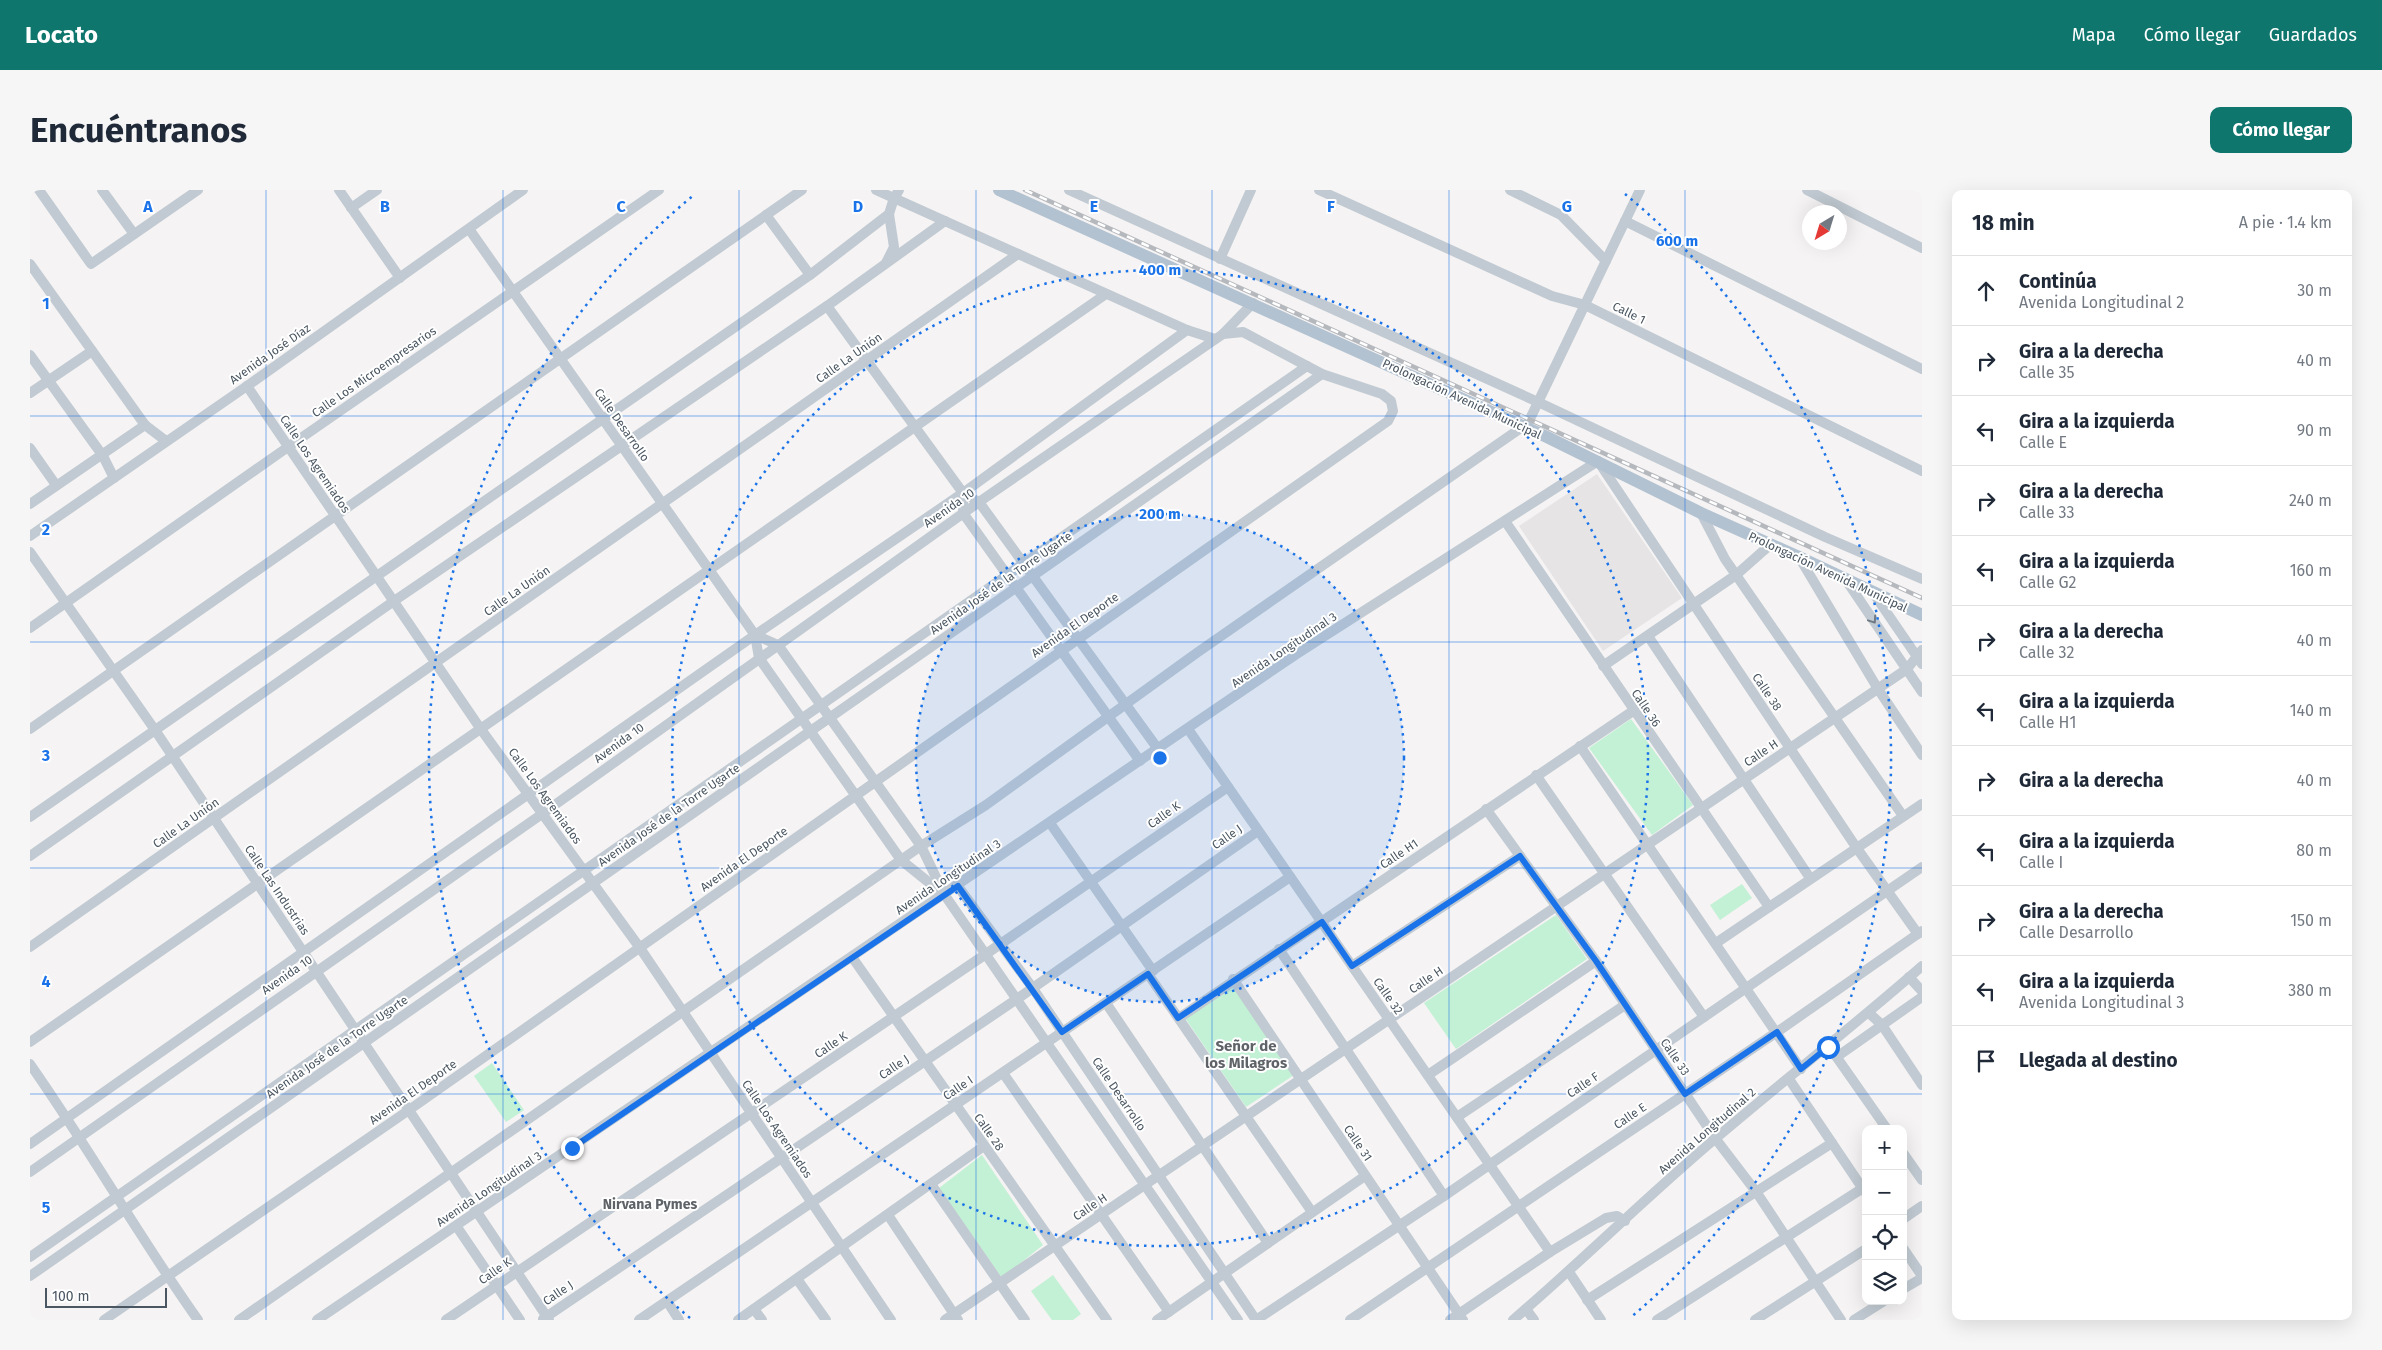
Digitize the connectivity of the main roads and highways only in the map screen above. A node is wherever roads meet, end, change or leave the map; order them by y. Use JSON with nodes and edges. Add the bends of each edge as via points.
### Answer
{"nodes":[{"id":1,"x":999,"y":190,"type":"edge"},
{"id":2,"x":1922,"y":615,"type":"edge"}],
"edges":[{"from":1,"to":2,"type":"main road","name":"Prolongación Avenida Municipal","via":[[1522,426],[1701,514]]}]}
